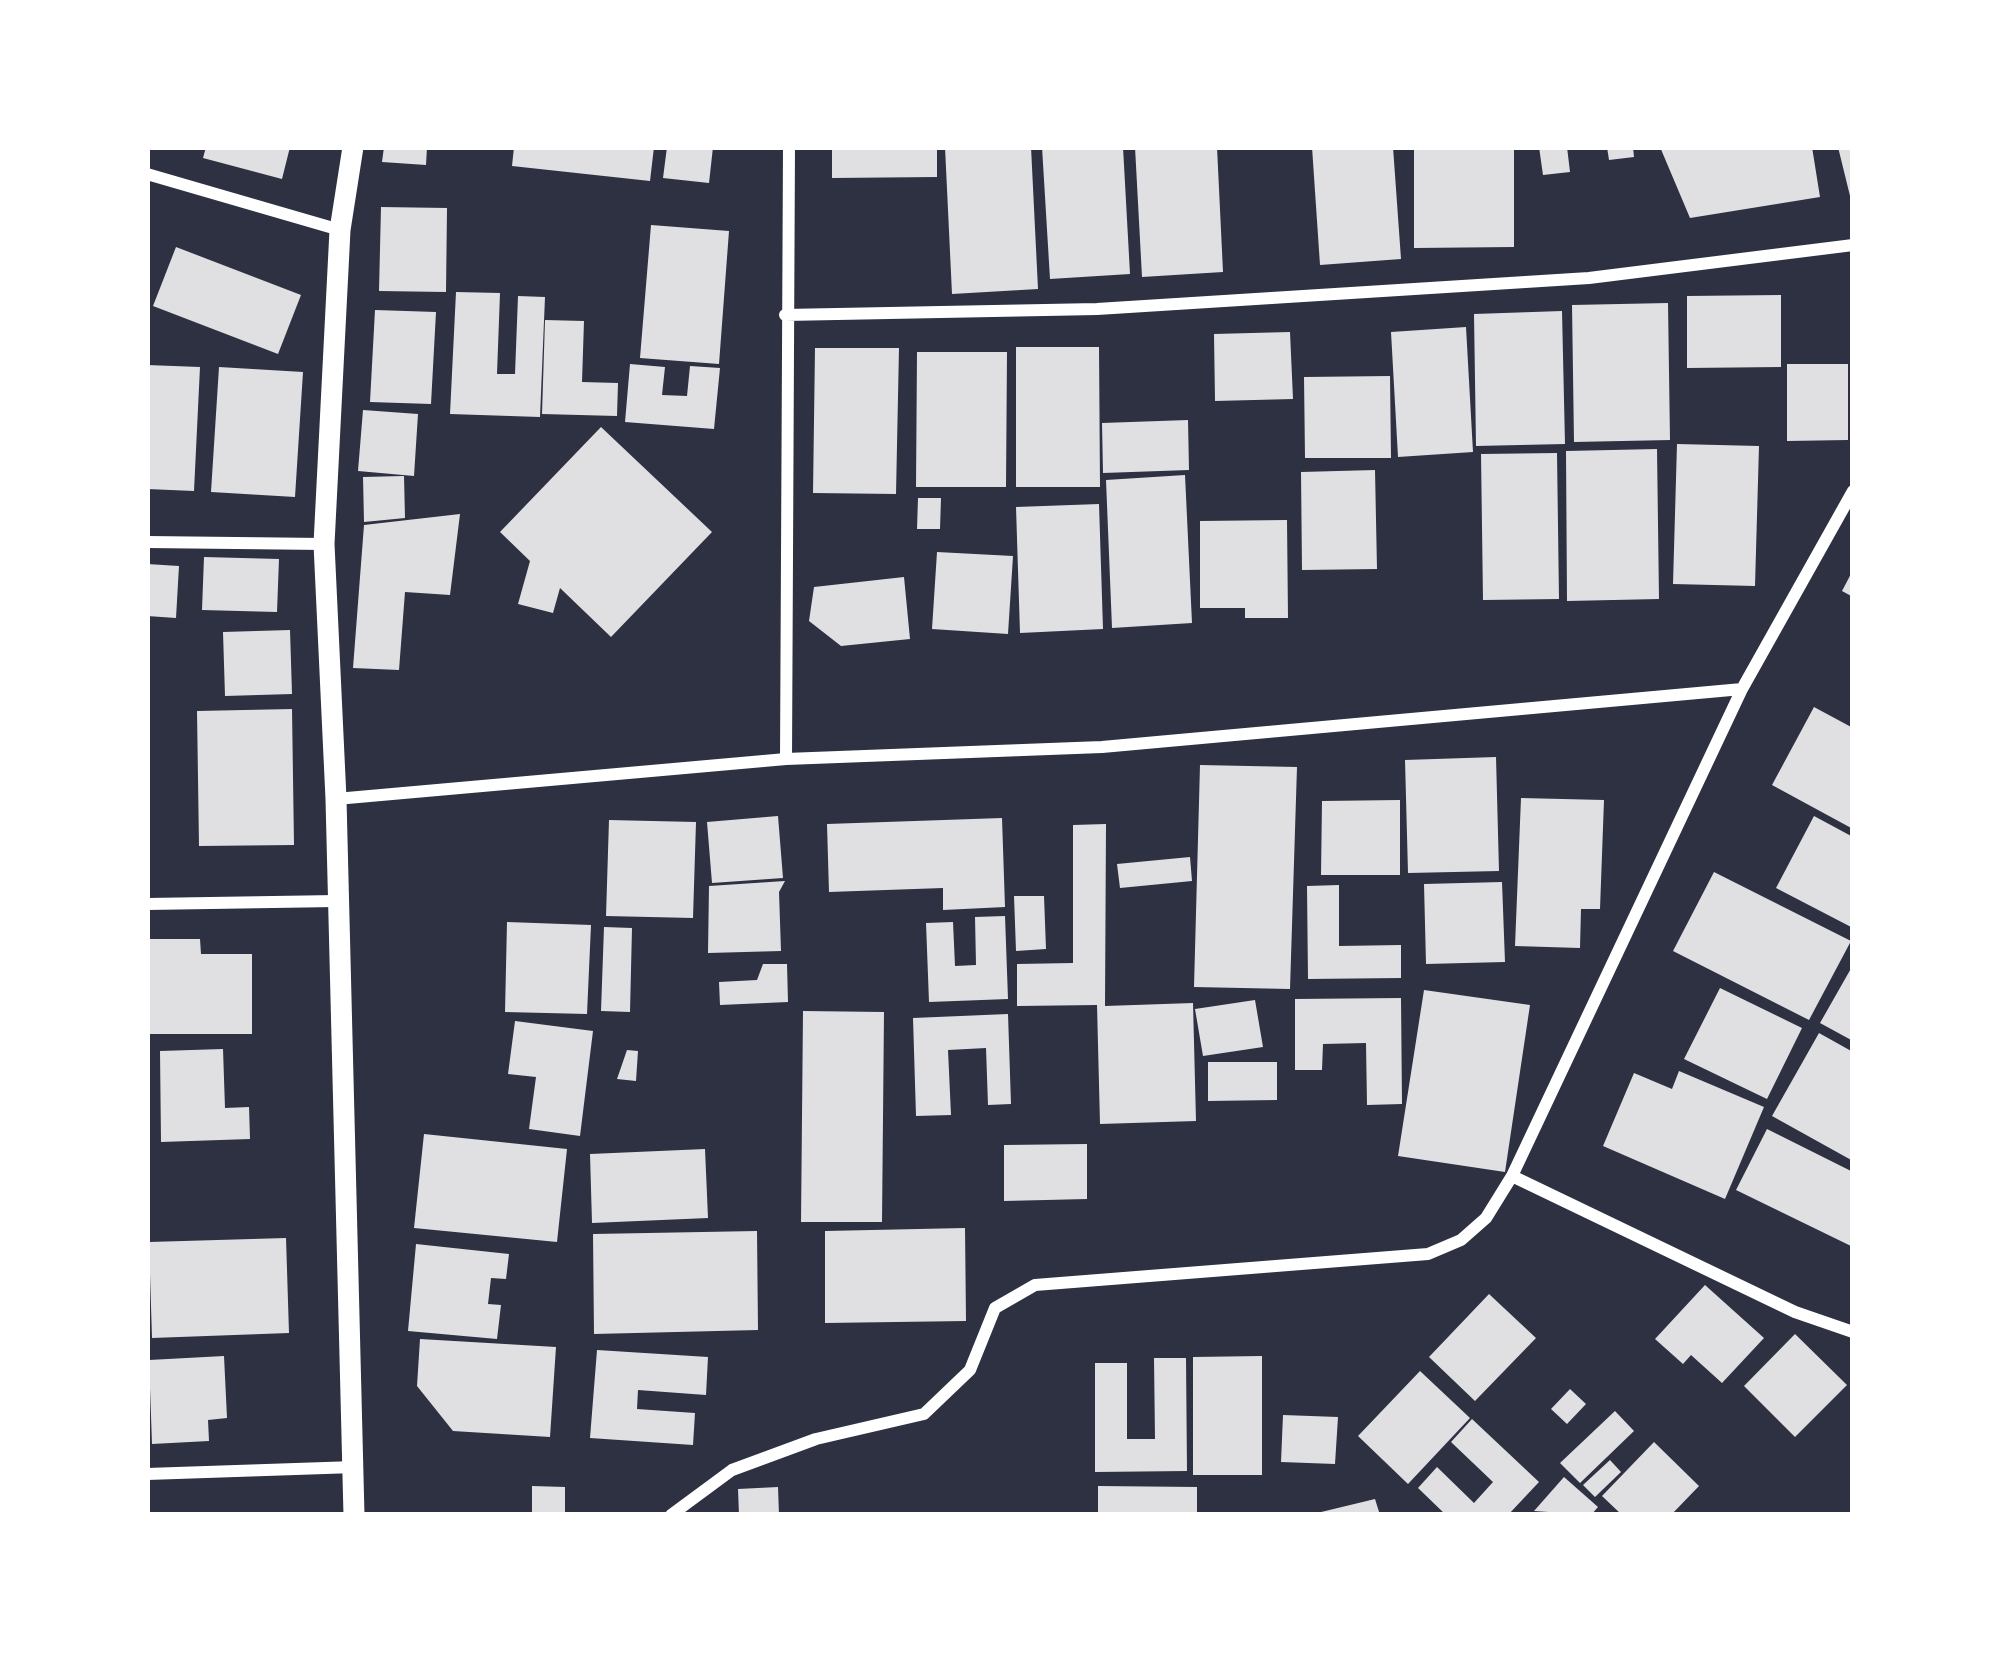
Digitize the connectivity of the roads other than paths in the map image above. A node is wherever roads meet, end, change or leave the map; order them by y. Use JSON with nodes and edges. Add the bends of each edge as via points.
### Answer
{"nodes":[{"id":1,"x":353,"y":147,"type":"edge"},
{"id":2,"x":789,"y":147,"type":"edge"},
{"id":3,"x":147,"y":174,"type":"edge"},
{"id":4,"x":340,"y":230,"type":"junction"},
{"id":5,"x":1853,"y":245,"type":"edge"},
{"id":6,"x":785,"y":315,"type":"junction"},
{"id":7,"x":1853,"y":491,"type":"edge"},
{"id":8,"x":147,"y":542,"type":"edge"},
{"id":9,"x":323,"y":544,"type":"junction"},
{"id":10,"x":1742,"y":689,"type":"junction"},
{"id":11,"x":786,"y":759,"type":"junction"},
{"id":12,"x":336,"y":800,"type":"junction"},
{"id":13,"x":336,"y":901,"type":"junction"},
{"id":14,"x":147,"y":904,"type":"edge"},
{"id":15,"x":1512,"y":1175,"type":"junction"},
{"id":16,"x":1853,"y":1332,"type":"edge"},
{"id":17,"x":356,"y":1467,"type":"junction"},
{"id":18,"x":147,"y":1474,"type":"edge"},
{"id":19,"x":355,"y":1515,"type":"edge"},
{"id":20,"x":671,"y":1515,"type":"edge"}],
"edges":[{"from":1,"to":4,"type":"street"},
{"from":2,"to":6,"type":"street"},
{"from":3,"to":4,"type":"street"},
{"from":4,"to":9,"type":"street"},
{"from":5,"to":6,"type":"street","via":[[1589,278],[1097,309]]},
{"from":6,"to":11,"type":"street"},
{"from":7,"to":10,"type":"street"},
{"from":8,"to":9,"type":"street"},
{"from":9,"to":12,"type":"street"},
{"from":10,"to":11,"type":"street","via":[[1102,747]]},
{"from":10,"to":15,"type":"street"},
{"from":11,"to":12,"type":"street"},
{"from":12,"to":13,"type":"street"},
{"from":13,"to":14,"type":"street"},
{"from":13,"to":17,"type":"street"},
{"from":15,"to":16,"type":"street","via":[[1795,1312]]},
{"from":15,"to":20,"type":"street","via":[[1486,1218],[1427,1254],[1035,1285],[995,1308],[970,1370],[924,1414],[816,1439],[732,1470]]},
{"from":17,"to":18,"type":"street"},
{"from":17,"to":19,"type":"street"}]}
